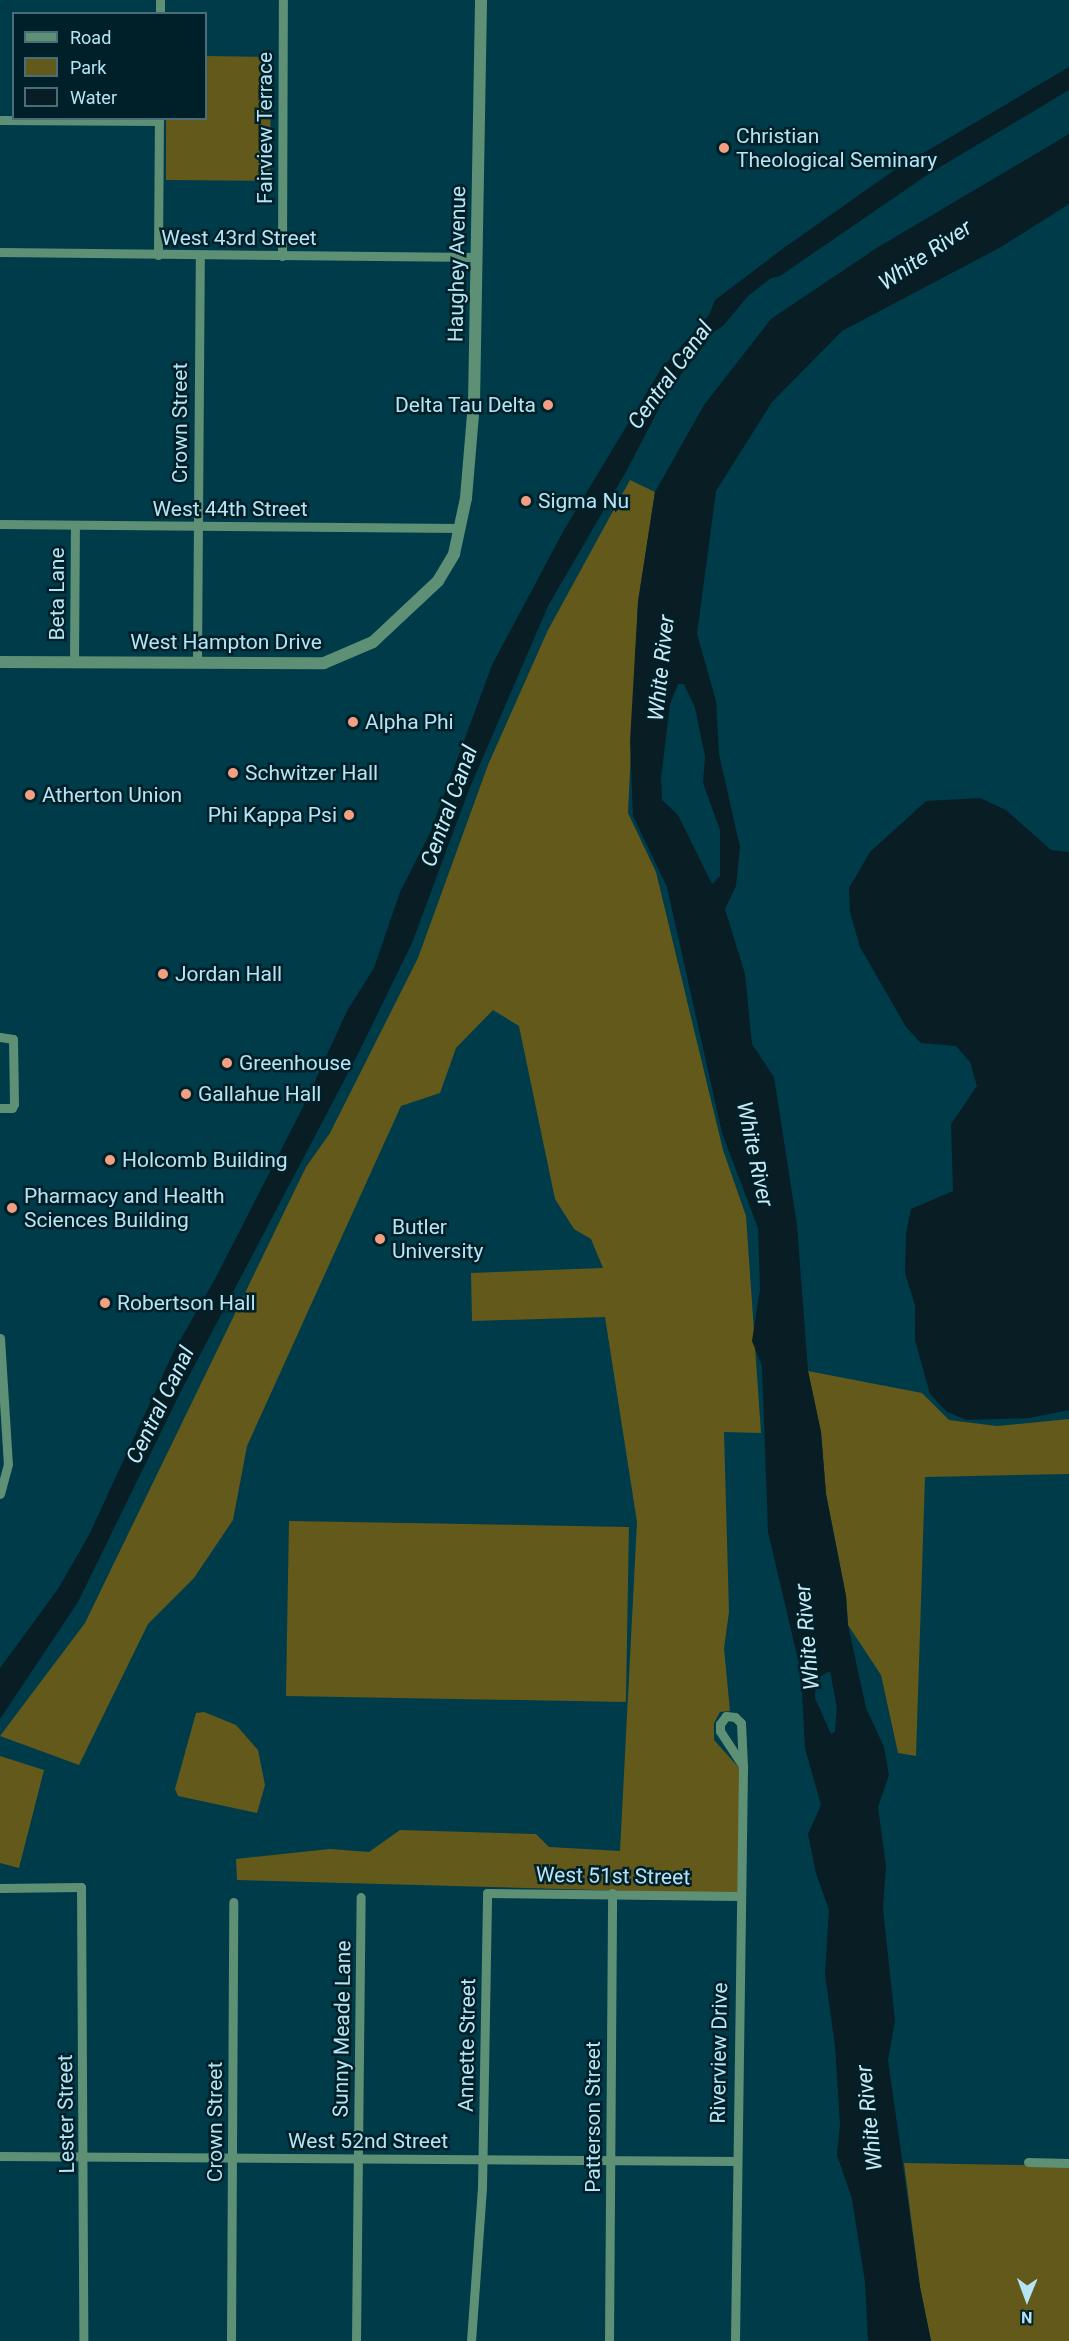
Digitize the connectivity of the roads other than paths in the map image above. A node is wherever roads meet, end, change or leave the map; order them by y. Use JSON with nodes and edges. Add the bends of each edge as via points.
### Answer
{"nodes":[{"id":1,"x":283,"y":0,"type":"edge"},
{"id":2,"x":481,"y":0,"type":"edge"},
{"id":3,"x":0,"y":120,"type":"edge"},
{"id":4,"x":159,"y":120,"type":"edge"},
{"id":5,"x":0,"y":252,"type":"edge"},
{"id":6,"x":158,"y":255,"type":"junction"},
{"id":7,"x":200,"y":255,"type":"junction"},
{"id":8,"x":282,"y":256,"type":"junction"},
{"id":9,"x":477,"y":257,"type":"junction"},
{"id":10,"x":0,"y":524,"type":"edge"},
{"id":11,"x":75,"y":525,"type":"junction"},
{"id":12,"x":199,"y":527,"type":"junction"},
{"id":13,"x":460,"y":528,"type":"junction"},
{"id":14,"x":0,"y":662,"type":"edge"},
{"id":15,"x":74,"y":662,"type":"junction"},
{"id":16,"x":197,"y":662,"type":"junction"},
{"id":17,"x":0,"y":1037,"type":"edge"},
{"id":18,"x":0,"y":1108,"type":"edge"},
{"id":19,"x":0,"y":1338,"type":"edge"},
{"id":20,"x":0,"y":1494,"type":"edge"},
{"id":21,"x":743,"y":1766,"type":"junction"},
{"id":22,"x":0,"y":1888,"type":"edge"},
{"id":23,"x":487,"y":1893,"type":"joint"},
{"id":24,"x":612,"y":1893,"type":"junction"},
{"id":25,"x":739,"y":1896,"type":"junction"},
{"id":26,"x":362,"y":1897,"type":"dead end"},
{"id":27,"x":233,"y":1902,"type":"dead end"},
{"id":28,"x":0,"y":2156,"type":"edge"},
{"id":29,"x":85,"y":2157,"type":"junction"},
{"id":30,"x":233,"y":2158,"type":"junction"},
{"id":31,"x":359,"y":2159,"type":"junction"},
{"id":32,"x":483,"y":2160,"type":"junction"},
{"id":33,"x":610,"y":2160,"type":"junction"},
{"id":34,"x":736,"y":2161,"type":"junction"},
{"id":35,"x":1028,"y":2162,"type":"dead end"},
{"id":36,"x":1069,"y":2163,"type":"edge"},
{"id":37,"x":83,"y":2341,"type":"edge"},
{"id":38,"x":231,"y":2341,"type":"edge"},
{"id":39,"x":356,"y":2341,"type":"edge"},
{"id":40,"x":471,"y":2341,"type":"edge"},
{"id":41,"x":609,"y":2341,"type":"edge"},
{"id":42,"x":735,"y":2341,"type":"edge"}],
"edges":[{"from":1,"to":8,"type":"street","name":"Fairview Terrace"},
{"from":2,"to":9,"type":"street","name":"Haughey Avenue"},
{"from":3,"to":4,"type":"street"},
{"from":4,"to":6,"type":"street"},
{"from":5,"to":6,"type":"street","name":"West 43rd Street"},
{"from":6,"to":7,"type":"street","name":"West 43rd Street"},
{"from":7,"to":8,"type":"street","name":"West 43rd Street"},
{"from":7,"to":12,"type":"street","name":"Crown Street"},
{"from":8,"to":9,"type":"street","name":"West 43rd Street"},
{"from":9,"to":13,"type":"street","name":"Haughey Avenue","via":[[474,403]]},
{"from":10,"to":11,"type":"street","name":"West 44th Street"},
{"from":11,"to":12,"type":"street","name":"West 44th Street"},
{"from":11,"to":15,"type":"street","name":"Beta Lane"},
{"from":12,"to":13,"type":"street","name":"West 44th Street"},
{"from":12,"to":16,"type":"street","name":"Crown Street"},
{"from":13,"to":16,"type":"street","name":"West Hampton Drive","via":[[454,554],[425,597],[353,653],[317,664]]},
{"from":14,"to":15,"type":"street","name":"West Hampton Drive"},
{"from":15,"to":16,"type":"street","name":"West Hampton Drive"},
{"from":17,"to":18,"type":"street","via":[[14,1039],[14,1104]]},
{"from":19,"to":20,"type":"street","via":[[8,1464]]},
{"from":21,"to":21,"type":"street","name":"Riverview Drive","via":[[741,1724],[735,1717],[726,1716],[720,1731]]},
{"from":21,"to":25,"type":"street","name":"Riverview Drive"},
{"from":22,"to":29,"type":"street","name":"Lester Street","via":[[81,1887]]},
{"from":23,"to":24,"type":"street","name":"West 51st Street"},
{"from":23,"to":32,"type":"street","name":"Annette Street"},
{"from":24,"to":25,"type":"street","name":"West 51st Street"},
{"from":24,"to":33,"type":"street","name":"Patterson Street"},
{"from":25,"to":34,"type":"street","name":"Riverview Drive"},
{"from":26,"to":31,"type":"street","name":"Sunny Meade Lane"},
{"from":27,"to":30,"type":"street","name":"Crown Street"},
{"from":28,"to":29,"type":"street","name":"West 52nd Street"},
{"from":29,"to":30,"type":"street","name":"West 52nd Street"},
{"from":29,"to":37,"type":"street","name":"Lester Street"},
{"from":30,"to":31,"type":"street","name":"West 52nd Street"},
{"from":30,"to":38,"type":"street","name":"Crown Street"},
{"from":31,"to":32,"type":"street","name":"West 52nd Street"},
{"from":31,"to":39,"type":"street","name":"Sunny Meade Lane"},
{"from":32,"to":33,"type":"street","name":"West 52nd Street"},
{"from":32,"to":40,"type":"street","name":"Annette Street"},
{"from":33,"to":34,"type":"street","name":"West 52nd Street"},
{"from":33,"to":41,"type":"street","name":"Patterson Street"},
{"from":34,"to":42,"type":"street","name":"Riverview Drive"},
{"from":35,"to":36,"type":"street"}]}
